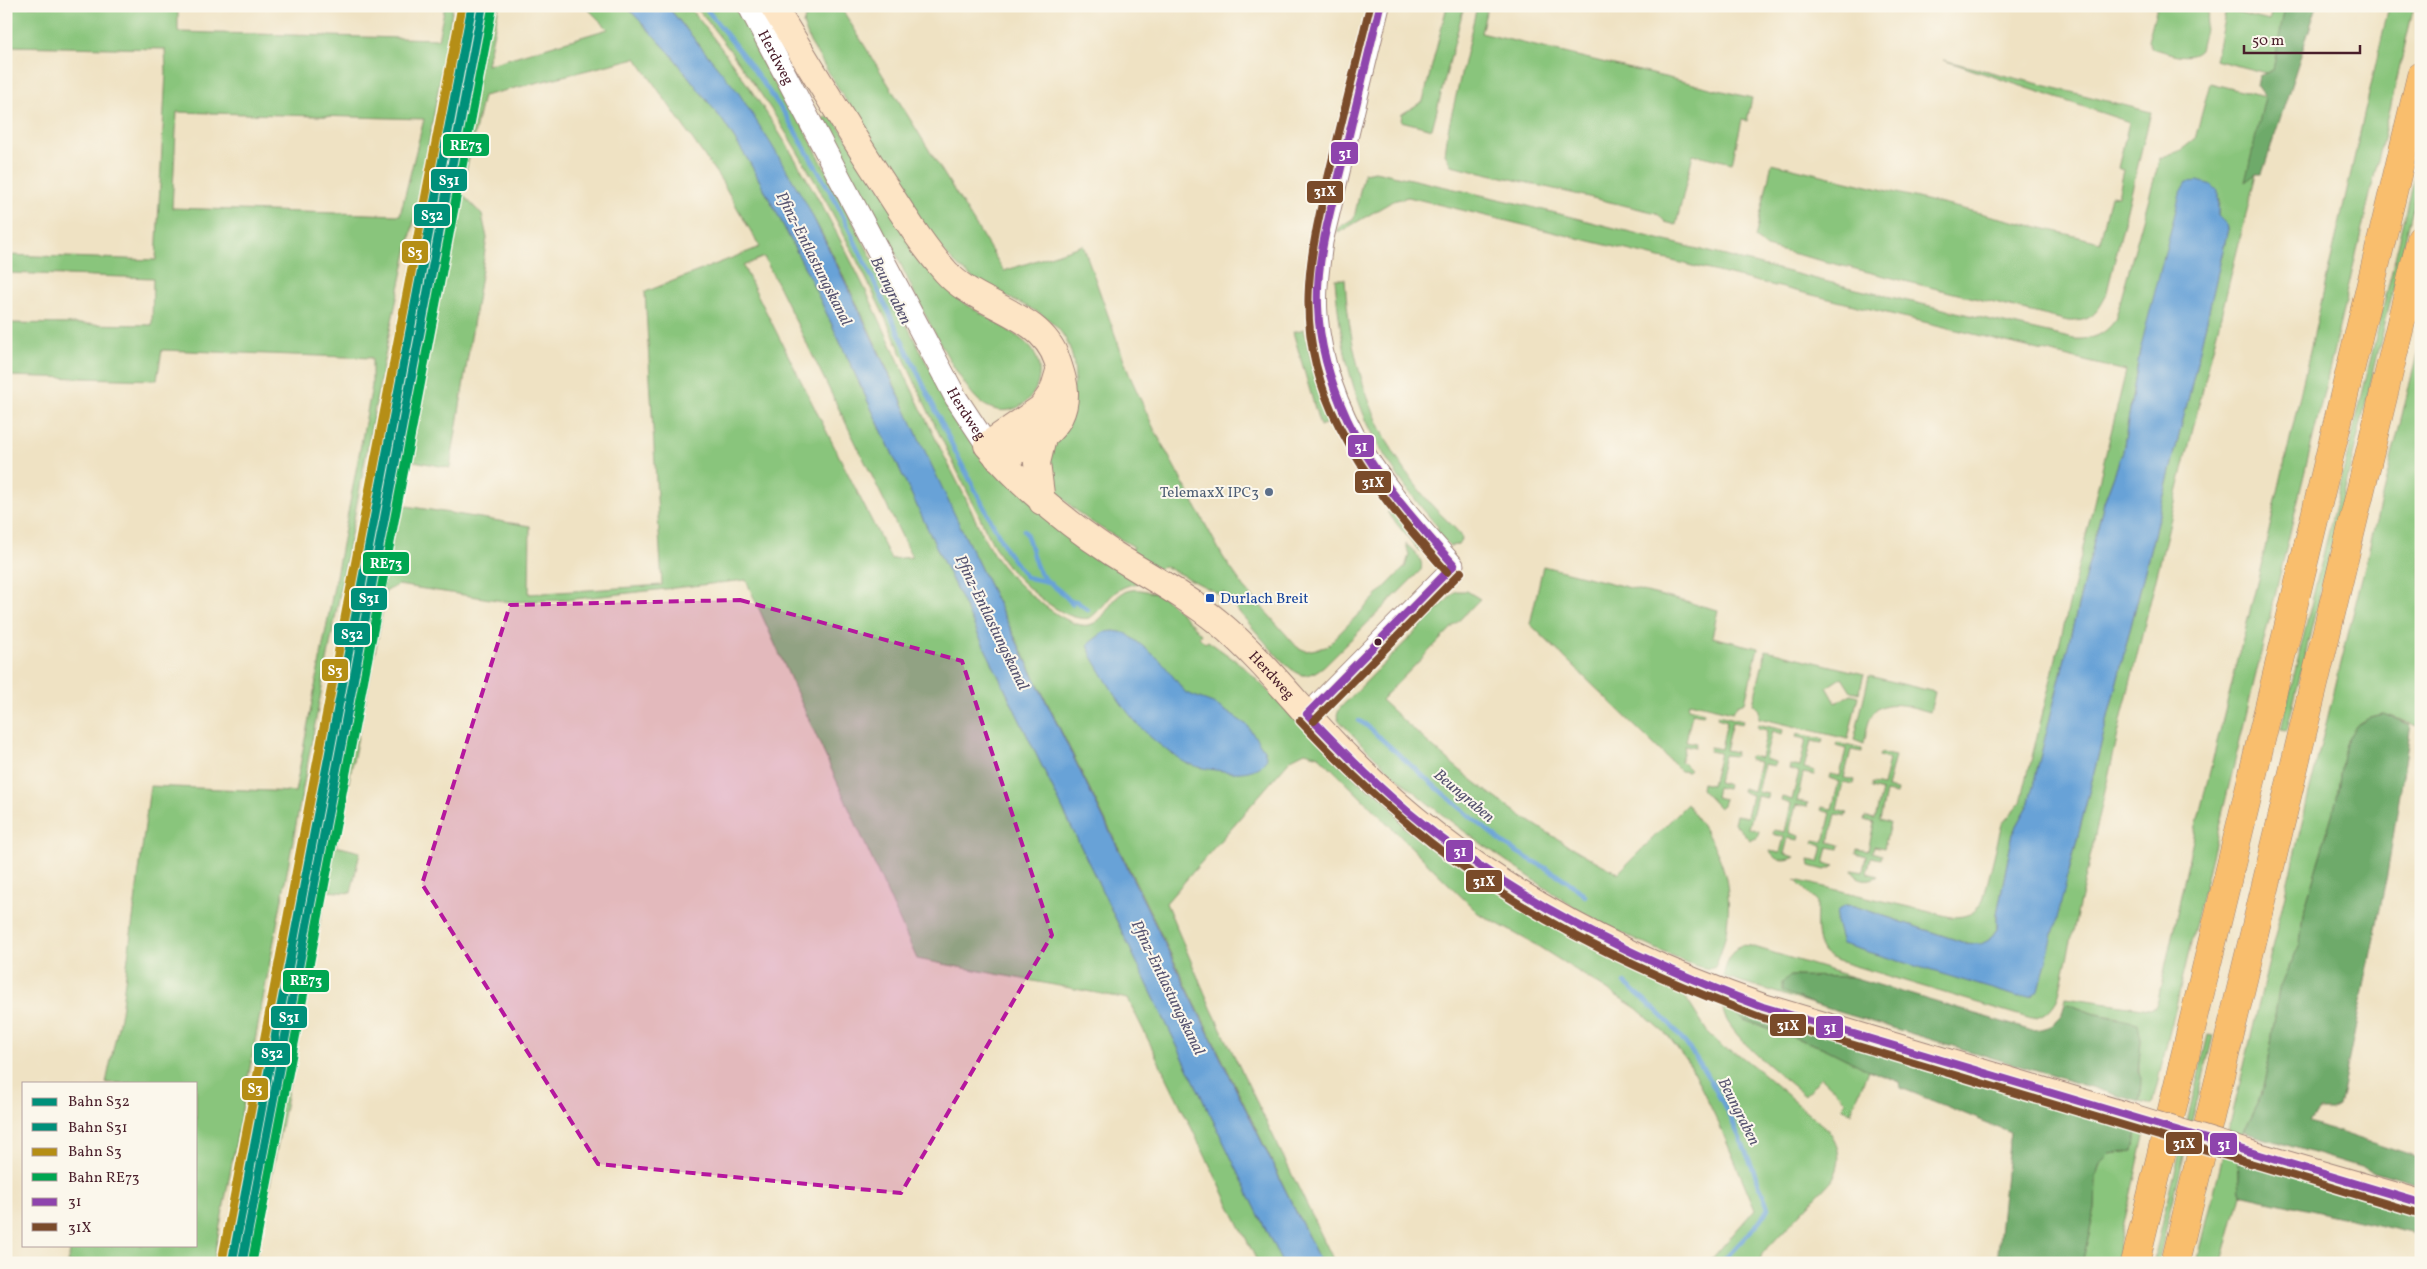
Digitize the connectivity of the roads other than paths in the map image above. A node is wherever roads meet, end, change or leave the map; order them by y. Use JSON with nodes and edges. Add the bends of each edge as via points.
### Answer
{"nodes":[{"id":1,"x":749,"y":6,"type":"edge"},
{"id":2,"x":773,"y":6,"type":"edge"},
{"id":3,"x":1380,"y":6,"type":"edge"},
{"id":4,"x":2421,"y":76,"type":"edge"},
{"id":5,"x":2421,"y":239,"type":"edge"},
{"id":6,"x":1059,"y":371,"type":"junction"},
{"id":7,"x":1044,"y":438,"type":"junction"},
{"id":8,"x":992,"y":451,"type":"junction"},
{"id":9,"x":1042,"y":502,"type":"junction"},
{"id":10,"x":1307,"y":714,"type":"junction"},
{"id":11,"x":2421,"y":1203,"type":"edge"},
{"id":12,"x":2135,"y":1263,"type":"edge"},
{"id":13,"x":2175,"y":1263,"type":"edge"}],
"edges":[{"from":1,"to":8,"type":"street","name":"Herdweg","via":[[956,398]]},
{"from":2,"to":6,"type":"main road","via":[[838,113],[947,274],[1033,326],[1051,347]]},
{"from":3,"to":10,"type":"street","via":[[1323,242],[1318,314],[1326,360],[1353,434],[1390,490],[1454,565]]},
{"from":4,"to":12,"type":"highway"},
{"from":5,"to":13,"type":"highway"},
{"from":6,"to":7,"type":"main road","via":[[1065,391],[1063,407]]},
{"from":6,"to":8,"type":"main road","via":[[1053,391],[1041,408]]},
{"from":7,"to":8,"type":"main road","via":[[1028,448]]},
{"from":7,"to":9,"type":"main road","via":[[1037,463]]},
{"from":8,"to":9,"type":"main road","name":"Herdweg"},
{"from":9,"to":10,"type":"main road","name":"Herdweg","via":[[1218,622]]},
{"from":10,"to":11,"type":"main road","name":"Herdweg","bridge":true,"via":[[1376,786],[1490,875],[1530,900],[1660,969],[1763,1007]]}]}
